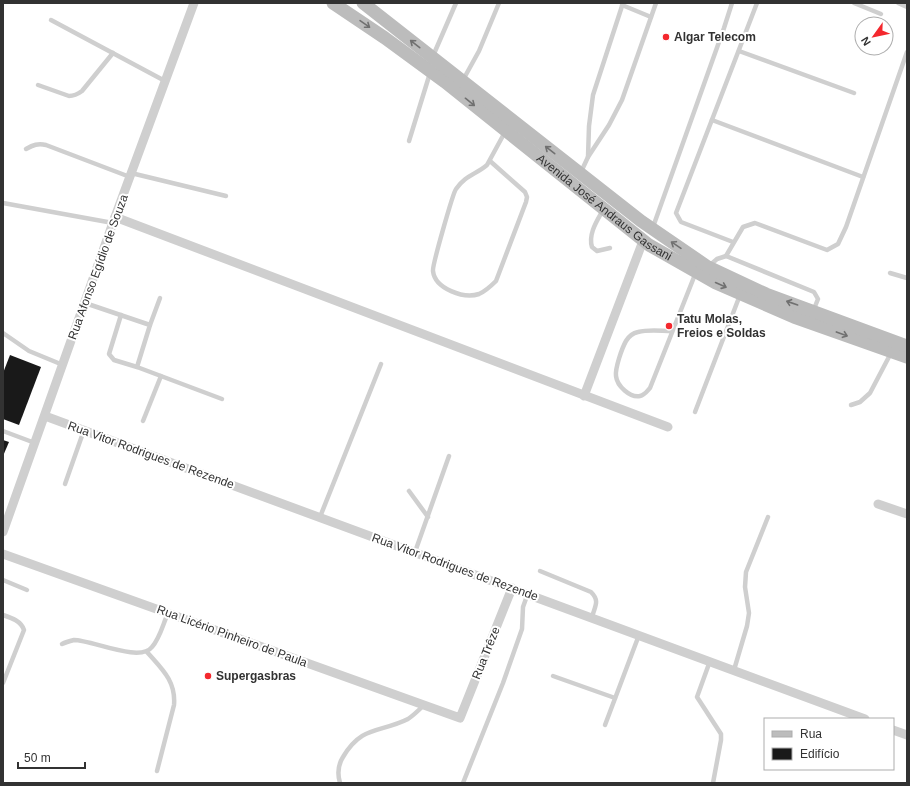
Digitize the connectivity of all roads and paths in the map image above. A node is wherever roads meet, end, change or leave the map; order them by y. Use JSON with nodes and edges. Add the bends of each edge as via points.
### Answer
{"nodes":[{"id":1,"x":194,"y":3,"type":"edge"},
{"id":2,"x":333,"y":3,"type":"edge"},
{"id":3,"x":363,"y":3,"type":"edge"},
{"id":4,"x":456,"y":3,"type":"edge"},
{"id":5,"x":499,"y":3,"type":"edge"},
{"id":6,"x":656,"y":3,"type":"edge"},
{"id":7,"x":732,"y":3,"type":"edge"},
{"id":8,"x":757,"y":3,"type":"edge"},
{"id":9,"x":854,"y":3,"type":"edge"},
{"id":10,"x":898,"y":3,"type":"edge"},
{"id":11,"x":622,"y":4,"type":"edge"},
{"id":12,"x":907,"y":7,"type":"edge"},
{"id":13,"x":881,"y":14,"type":"dead end"},
{"id":14,"x":651,"y":17,"type":"junction"},
{"id":15,"x":51,"y":20,"type":"dead end"},
{"id":16,"x":739,"y":51,"type":"junction"},
{"id":17,"x":907,"y":52,"type":"edge"},
{"id":18,"x":113,"y":53,"type":"junction"},
{"id":19,"x":432,"y":57,"type":"junction"},
{"id":20,"x":430,"y":71,"type":"junction"},
{"id":21,"x":448,"y":77,"type":"junction"},
{"id":22,"x":165,"y":81,"type":"junction"},
{"id":23,"x":462,"y":81,"type":"junction"},
{"id":24,"x":38,"y":85,"type":"dead end"},
{"id":25,"x":854,"y":93,"type":"dead end"},
{"id":26,"x":712,"y":120,"type":"junction"},
{"id":27,"x":506,"y":131,"type":"junction"},
{"id":28,"x":409,"y":141,"type":"dead end"},
{"id":29,"x":26,"y":150,"type":"dead end"},
{"id":30,"x":588,"y":156,"type":"junction"},
{"id":31,"x":490,"y":161,"type":"junction"},
{"id":32,"x":577,"y":171,"type":"junction"},
{"id":33,"x":131,"y":175,"type":"junction"},
{"id":34,"x":863,"y":176,"type":"junction"},
{"id":35,"x":565,"y":179,"type":"junction"},
{"id":36,"x":226,"y":196,"type":"dead end"},
{"id":37,"x":3,"y":203,"type":"edge"},
{"id":38,"x":604,"y":208,"type":"junction"},
{"id":39,"x":114,"y":220,"type":"junction"},
{"id":40,"x":652,"y":229,"type":"junction"},
{"id":41,"x":643,"y":241,"type":"junction"},
{"id":42,"x":733,"y":242,"type":"junction"},
{"id":43,"x":610,"y":248,"type":"dead end"},
{"id":44,"x":726,"y":256,"type":"junction"},
{"id":45,"x":708,"y":267,"type":"junction"},
{"id":46,"x":696,"y":272,"type":"junction"},
{"id":47,"x":890,"y":273,"type":"dead end"},
{"id":48,"x":907,"y":278,"type":"edge"},
{"id":49,"x":740,"y":294,"type":"junction"},
{"id":50,"x":160,"y":298,"type":"dead end"},
{"id":51,"x":85,"y":303,"type":"junction"},
{"id":52,"x":121,"y":315,"type":"junction"},
{"id":53,"x":811,"y":316,"type":"junction"},
{"id":54,"x":150,"y":325,"type":"junction"},
{"id":55,"x":672,"y":332,"type":"junction"},
{"id":56,"x":3,"y":333,"type":"edge"},
{"id":57,"x":907,"y":346,"type":"edge"},
{"id":58,"x":892,"y":352,"type":"junction"},
{"id":59,"x":907,"y":357,"type":"edge"},
{"id":60,"x":381,"y":364,"type":"dead end"},
{"id":61,"x":63,"y":365,"type":"junction"},
{"id":62,"x":137,"y":368,"type":"junction"},
{"id":63,"x":161,"y":376,"type":"junction"},
{"id":64,"x":584,"y":396,"type":"junction"},
{"id":65,"x":222,"y":399,"type":"dead end"},
{"id":66,"x":851,"y":405,"type":"dead end"},
{"id":67,"x":695,"y":412,"type":"dead end"},
{"id":68,"x":45,"y":416,"type":"junction"},
{"id":69,"x":144,"y":421,"type":"dead end"},
{"id":70,"x":668,"y":427,"type":"dead end"},
{"id":71,"x":84,"y":430,"type":"junction"},
{"id":72,"x":3,"y":431,"type":"edge"},
{"id":73,"x":35,"y":443,"type":"junction"},
{"id":74,"x":449,"y":456,"type":"dead end"},
{"id":75,"x":65,"y":484,"type":"dead end"},
{"id":76,"x":409,"y":491,"type":"dead end"},
{"id":77,"x":878,"y":504,"type":"dead end"},
{"id":78,"x":907,"y":514,"type":"edge"},
{"id":79,"x":320,"y":517,"type":"junction"},
{"id":80,"x":428,"y":517,"type":"junction"},
{"id":81,"x":768,"y":517,"type":"dead end"},
{"id":82,"x":3,"y":532,"type":"edge"},
{"id":83,"x":415,"y":552,"type":"junction"},
{"id":84,"x":3,"y":554,"type":"edge"},
{"id":85,"x":540,"y":571,"type":"dead end"},
{"id":86,"x":3,"y":580,"type":"edge"},
{"id":87,"x":512,"y":588,"type":"junction"},
{"id":88,"x":26,"y":590,"type":"dead end"},
{"id":89,"x":528,"y":593,"type":"junction"},
{"id":90,"x":168,"y":613,"type":"junction"},
{"id":91,"x":3,"y":615,"type":"edge"},
{"id":92,"x":592,"y":617,"type":"junction"},
{"id":93,"x":639,"y":635,"type":"junction"},
{"id":94,"x":62,"y":644,"type":"dead end"},
{"id":95,"x":147,"y":652,"type":"junction"},
{"id":96,"x":710,"y":661,"type":"junction"},
{"id":97,"x":734,"y":670,"type":"junction"},
{"id":98,"x":553,"y":676,"type":"dead end"},
{"id":99,"x":3,"y":683,"type":"edge"},
{"id":100,"x":615,"y":698,"type":"junction"},
{"id":101,"x":424,"y":705,"type":"junction"},
{"id":102,"x":460,"y":718,"type":"joint"},
{"id":103,"x":862,"y":718,"type":"edge"},
{"id":104,"x":605,"y":725,"type":"dead end"},
{"id":105,"x":894,"y":730,"type":"edge"},
{"id":106,"x":907,"y":735,"type":"edge"},
{"id":107,"x":157,"y":771,"type":"dead end"},
{"id":108,"x":340,"y":783,"type":"edge"},
{"id":109,"x":463,"y":783,"type":"edge"},
{"id":110,"x":713,"y":783,"type":"edge"}],
"edges":[{"from":1,"to":22,"type":"street","name":"Rua Afonso Egídio de Souza"},
{"from":2,"to":20,"type":"main road","name":"Avenida José Andraus Gassani","one_way":true},
{"from":19,"to":3,"type":"main road","name":"Avenida José Andraus Gassani","one_way":true},
{"from":4,"to":19,"type":"lane"},
{"from":5,"to":23,"type":"lane","via":[[479,51]]},
{"from":6,"to":14,"type":"lane"},
{"from":7,"to":40,"type":"lane"},
{"from":8,"to":16,"type":"lane"},
{"from":9,"to":13,"type":"lane"},
{"from":10,"to":12,"type":"lane"},
{"from":11,"to":14,"type":"lane"},
{"from":11,"to":30,"type":"lane","via":[[593,95]]},
{"from":14,"to":30,"type":"lane","via":[[622,100],[606,131]]},
{"from":15,"to":18,"type":"lane"},
{"from":16,"to":25,"type":"lane"},
{"from":16,"to":26,"type":"lane"},
{"from":17,"to":34,"type":"lane"},
{"from":18,"to":22,"type":"lane"},
{"from":18,"to":24,"type":"lane","via":[[82,90],[73,96]]},
{"from":19,"to":21,"type":"main road","name":"Avenida José Andraus Gassani"},
{"from":20,"to":21,"type":"main road","name":"Avenida José Andraus Gassani"},
{"from":20,"to":28,"type":"lane"},
{"from":21,"to":23,"type":"main road","name":"Avenida José Andraus Gassani"},
{"from":21,"to":27,"type":"main road","name":"Avenida José Andraus Gassani","one_way":true},
{"from":22,"to":33,"type":"street","name":"Rua Afonso Egídio de Souza"},
{"from":32,"to":23,"type":"main road","name":"Avenida José Andraus Gassani","one_way":true},
{"from":26,"to":34,"type":"lane"},
{"from":26,"to":42,"type":"lane","via":[[676,213],[681,222]]},
{"from":27,"to":31,"type":"lane"},
{"from":27,"to":35,"type":"main road","name":"Avenida José Andraus Gassani"},
{"from":29,"to":33,"type":"lane","via":[[35,145],[46,145]]},
{"from":30,"to":32,"type":"lane"},
{"from":31,"to":31,"type":"lane","via":[[482,169],[467,176],[454,191],[432,269],[437,282],[453,292],[478,294],[489,289],[496,281],[526,202],[525,192]]},
{"from":32,"to":35,"type":"main road"},
{"from":32,"to":40,"type":"main road","name":"Avenida José Andraus Gassani"},
{"from":33,"to":36,"type":"lane"},
{"from":33,"to":39,"type":"street","name":"Rua Afonso Egídio de Souza"},
{"from":34,"to":42,"type":"lane","via":[[838,244],[827,250],[755,223],[743,227]]},
{"from":35,"to":38,"type":"main road","name":"Avenida José Andraus Gassani"},
{"from":37,"to":39,"type":"lane"},
{"from":38,"to":41,"type":"main road","name":"Avenida José Andraus Gassani"},
{"from":38,"to":43,"type":"lane","via":[[592,232],[590,243],[597,251]]},
{"from":39,"to":51,"type":"street","name":"Rua Afonso Egídio de Souza"},
{"from":39,"to":64,"type":"street"},
{"from":45,"to":40,"type":"main road","name":"Avenida José Andraus Gassani","one_way":true},
{"from":41,"to":46,"type":"main road","name":"Avenida José Andraus Gassani"},
{"from":41,"to":64,"type":"street"},
{"from":42,"to":44,"type":"lane"},
{"from":44,"to":45,"type":"lane","via":[[717,259]]},
{"from":44,"to":53,"type":"lane","via":[[814,292],[818,299]]},
{"from":53,"to":45,"type":"main road","name":"Avenida José Andraus Gassani","one_way":true},
{"from":46,"to":49,"type":"main road","name":"Avenida José Andraus Gassani","one_way":true},
{"from":46,"to":55,"type":"lane"},
{"from":47,"to":48,"type":"lane"},
{"from":49,"to":53,"type":"main road","name":"Avenida José Andraus Gassani"},
{"from":49,"to":67,"type":"lane"},
{"from":50,"to":54,"type":"lane"},
{"from":51,"to":52,"type":"lane"},
{"from":51,"to":61,"type":"street","name":"Rua Afonso Egídio de Souza"},
{"from":52,"to":54,"type":"lane"},
{"from":52,"to":62,"type":"lane","via":[[109,354],[114,360]]},
{"from":53,"to":57,"type":"main road","name":"Avenida José Andraus Gassani"},
{"from":53,"to":58,"type":"main road","name":"Avenida José Andraus Gassani","one_way":true},
{"from":54,"to":62,"type":"lane"},
{"from":55,"to":55,"type":"lane","via":[[650,388],[640,396],[626,392],[616,377],[616,368],[626,341],[638,332]]},
{"from":56,"to":61,"type":"lane","via":[[29,351]]},
{"from":58,"to":59,"type":"main road","name":"Avenida José Andraus Gassani"},
{"from":58,"to":66,"type":"lane","via":[[870,393],[860,402]]},
{"from":60,"to":79,"type":"lane"},
{"from":61,"to":68,"type":"street","name":"Rua Afonso Egídio de Souza"},
{"from":62,"to":63,"type":"lane"},
{"from":63,"to":65,"type":"lane"},
{"from":63,"to":69,"type":"lane"},
{"from":64,"to":70,"type":"street"},
{"from":68,"to":71,"type":"street","name":"Rua Vitor Rodrigues de Rezende"},
{"from":68,"to":73,"type":"street","name":"Rua Afonso Egídio de Souza"},
{"from":71,"to":75,"type":"lane"},
{"from":71,"to":79,"type":"street","name":"Rua Vitor Rodrigues de Rezende"},
{"from":72,"to":73,"type":"lane"},
{"from":73,"to":82,"type":"street","name":"Rua Afonso Egídio de Souza"},
{"from":74,"to":80,"type":"lane"},
{"from":76,"to":80,"type":"lane"},
{"from":77,"to":78,"type":"street"},
{"from":79,"to":83,"type":"street","name":"Rua Vitor Rodrigues de Rezende"},
{"from":80,"to":83,"type":"lane"},
{"from":81,"to":97,"type":"lane","via":[[746,572],[748,620]]},
{"from":83,"to":87,"type":"street","name":"Rua Vitor Rodrigues de Rezende"},
{"from":84,"to":90,"type":"street","name":"Rua Licério Pinheiro de Paula"},
{"from":85,"to":92,"type":"lane","via":[[591,592],[596,599]]},
{"from":86,"to":88,"type":"lane"},
{"from":87,"to":89,"type":"street","name":"Rua Vitor Rodrigues de Rezende"},
{"from":87,"to":102,"type":"street","name":"Rua Trêze"},
{"from":89,"to":92,"type":"street","name":"Rua Vitor Rodrigues de Rezende"},
{"from":89,"to":109,"type":"lane","via":[[523,607],[522,629]]},
{"from":90,"to":95,"type":"lane","via":[[156,641]]},
{"from":90,"to":101,"type":"street","name":"Rua Licério Pinheiro de Paula"},
{"from":91,"to":99,"type":"lane","via":[[20,623],[24,630]]},
{"from":92,"to":93,"type":"street","name":"Rua Vitor Rodrigues de Rezende"},
{"from":93,"to":96,"type":"street","name":"Rua Vitor Rodrigues de Rezende"},
{"from":93,"to":100,"type":"lane"},
{"from":94,"to":95,"type":"lane","via":[[75,640],[134,653]]},
{"from":95,"to":107,"type":"lane","via":[[167,674],[175,695]]},
{"from":96,"to":97,"type":"street","name":"Rua Vitor Rodrigues de Rezende"},
{"from":96,"to":110,"type":"lane","via":[[697,697],[721,734]]},
{"from":97,"to":103,"type":"street","name":"Rua Vitor Rodrigues de Rezende"},
{"from":98,"to":100,"type":"lane"},
{"from":100,"to":104,"type":"lane"},
{"from":101,"to":102,"type":"street","name":"Rua Licério Pinheiro de Paula"},
{"from":101,"to":108,"type":"lane","via":[[407,719],[367,733],[353,742],[338,770]]},
{"from":105,"to":106,"type":"street"}]}
